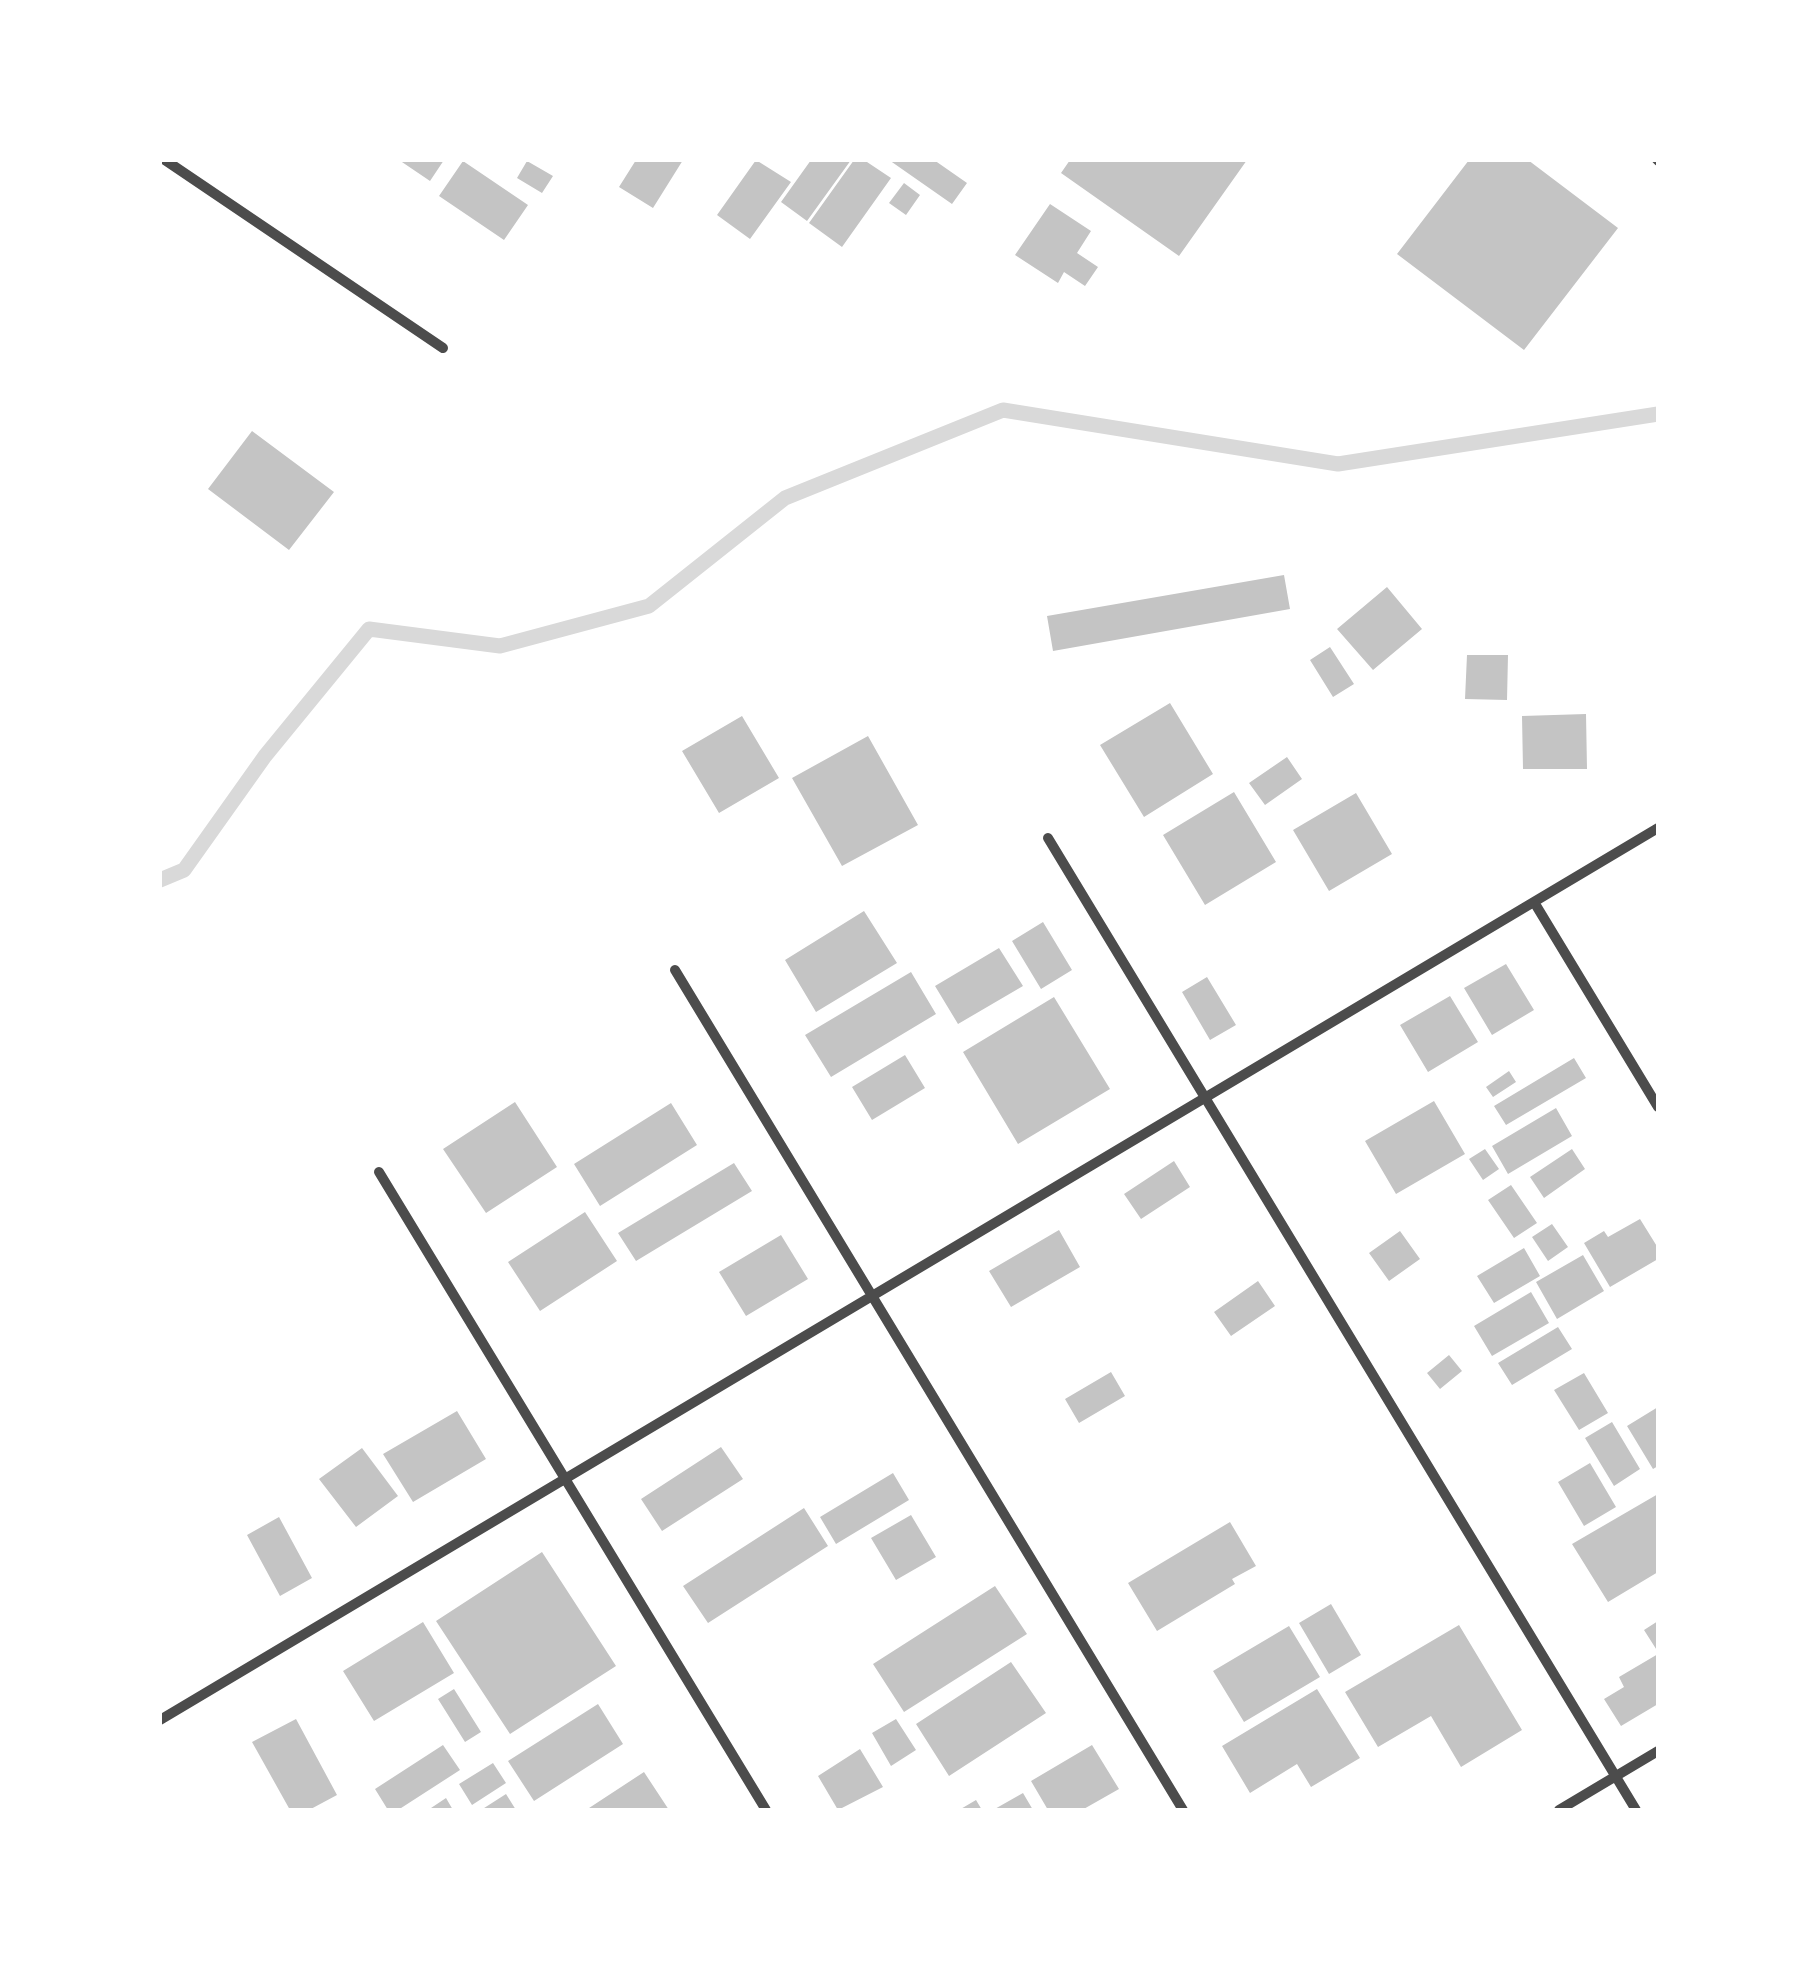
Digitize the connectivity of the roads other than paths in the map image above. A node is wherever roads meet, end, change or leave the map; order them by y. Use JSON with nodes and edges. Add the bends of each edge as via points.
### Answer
{"nodes":[{"id":1,"x":165,"y":160,"type":"edge"},
{"id":2,"x":442,"y":348,"type":"dead end"},
{"id":3,"x":1658,"y":828,"type":"edge"},
{"id":4,"x":1048,"y":838,"type":"dead end"},
{"id":5,"x":1534,"y":902,"type":"junction"},
{"id":6,"x":675,"y":970,"type":"dead end"},
{"id":7,"x":1205,"y":1098,"type":"junction"},
{"id":8,"x":1658,"y":1107,"type":"edge"},
{"id":9,"x":380,"y":1172,"type":"dead end"},
{"id":10,"x":872,"y":1296,"type":"junction"},
{"id":11,"x":566,"y":1479,"type":"junction"},
{"id":12,"x":160,"y":1720,"type":"edge"},
{"id":13,"x":1658,"y":1751,"type":"edge"},
{"id":14,"x":1616,"y":1776,"type":"junction"},
{"id":15,"x":766,"y":1810,"type":"edge"},
{"id":16,"x":1183,"y":1810,"type":"edge"},
{"id":17,"x":1559,"y":1810,"type":"edge"},
{"id":18,"x":1636,"y":1810,"type":"edge"}],
"edges":[{"from":1,"to":2,"type":"street"},
{"from":3,"to":5,"type":"street"},
{"from":4,"to":7,"type":"street"},
{"from":5,"to":7,"type":"street"},
{"from":5,"to":8,"type":"street"},
{"from":6,"to":10,"type":"street"},
{"from":7,"to":10,"type":"street"},
{"from":7,"to":14,"type":"street"},
{"from":9,"to":11,"type":"street"},
{"from":10,"to":11,"type":"street"},
{"from":10,"to":16,"type":"street"},
{"from":11,"to":12,"type":"street"},
{"from":11,"to":15,"type":"street"},
{"from":13,"to":14,"type":"street"},
{"from":14,"to":17,"type":"street"},
{"from":14,"to":18,"type":"street"}]}
